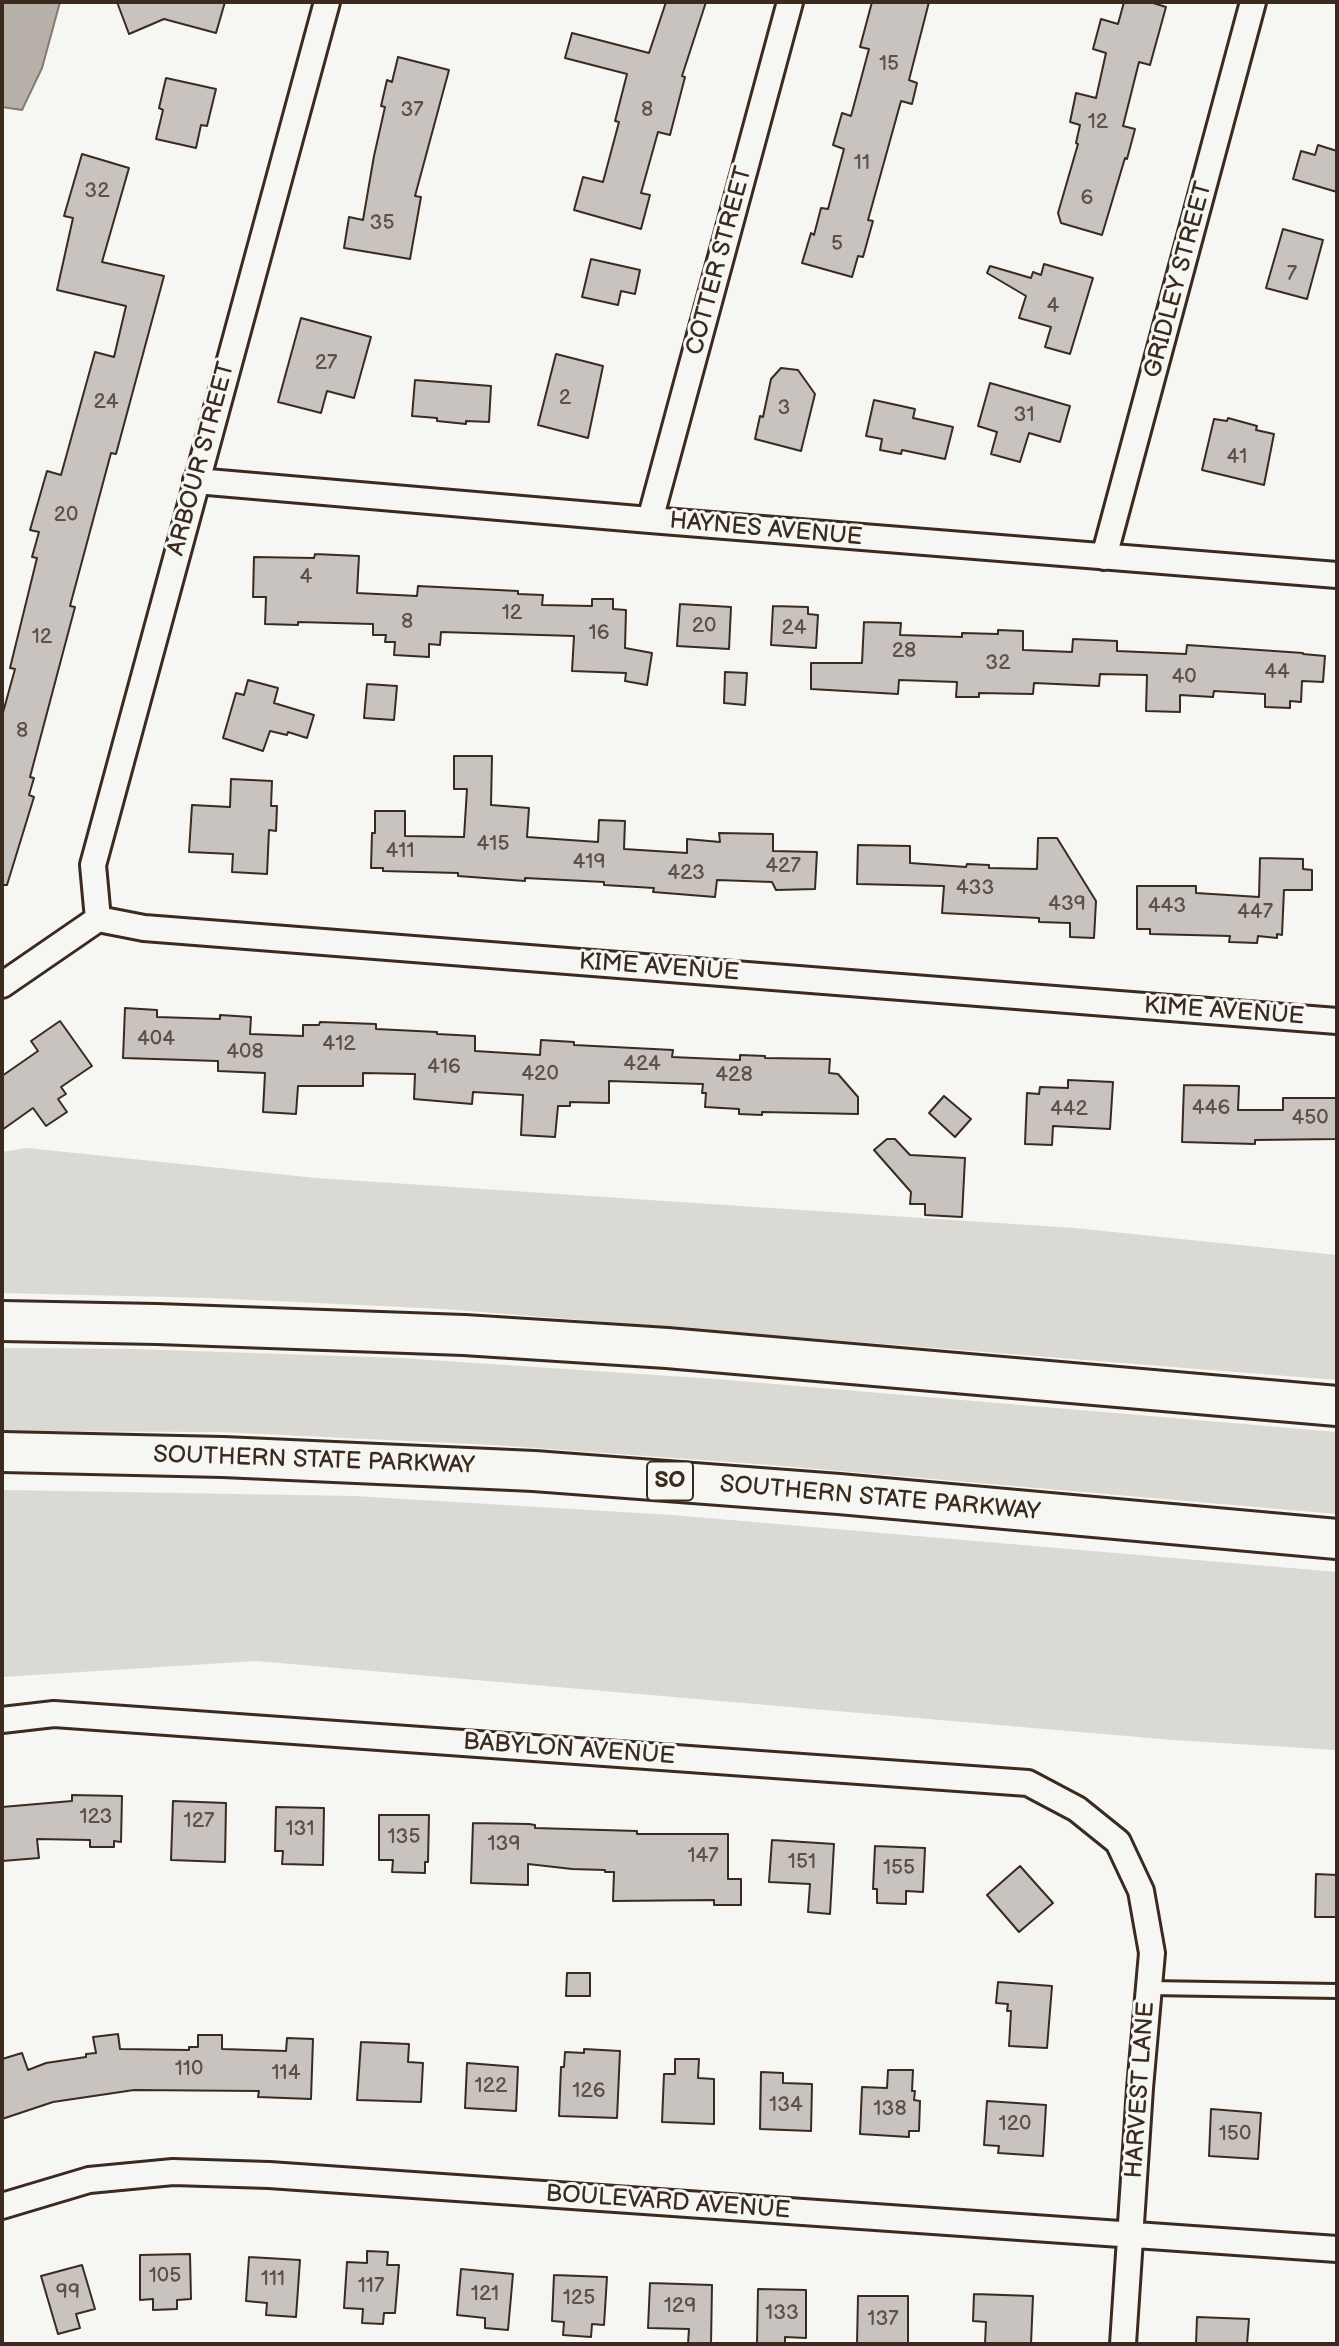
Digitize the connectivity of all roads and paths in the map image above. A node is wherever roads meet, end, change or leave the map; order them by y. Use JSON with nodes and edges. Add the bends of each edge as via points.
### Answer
{"nodes":[{"id":1,"x":327,"y":2,"type":"edge"},
{"id":2,"x":790,"y":2,"type":"edge"},
{"id":3,"x":1253,"y":2,"type":"edge"},
{"id":4,"x":196,"y":481,"type":"junction"},
{"id":5,"x":650,"y":520,"type":"junction"},
{"id":6,"x":1104,"y":557,"type":"junction"},
{"id":7,"x":1337,"y":575,"type":"edge"},
{"id":8,"x":97,"y":919,"type":"junction"},
{"id":9,"x":2,"y":985,"type":"edge"},
{"id":10,"x":1337,"y":1021,"type":"edge"},
{"id":11,"x":2,"y":1321,"type":"edge"},
{"id":12,"x":1337,"y":1406,"type":"edge"},
{"id":13,"x":2,"y":1452,"type":"edge"},
{"id":14,"x":1337,"y":1539,"type":"edge"},
{"id":15,"x":2,"y":1720,"type":"edge"},
{"id":16,"x":1118,"y":1842,"type":"joint"},
{"id":17,"x":1149,"y":1988,"type":"junction"},
{"id":18,"x":1337,"y":1991,"type":"edge"},
{"id":19,"x":2,"y":2206,"type":"edge"},
{"id":20,"x":1131,"y":2235,"type":"junction"},
{"id":21,"x":1337,"y":2249,"type":"edge"},
{"id":22,"x":1124,"y":2344,"type":"edge"}],
"edges":[{"from":1,"to":4,"type":"street","name":"ARBOUR STREET"},
{"from":2,"to":5,"type":"street","name":"COTTER STREET"},
{"from":3,"to":6,"type":"street","name":"GRIDLEY STREET"},
{"from":4,"to":5,"type":"street","name":"HAYNES AVENUE"},
{"from":4,"to":8,"type":"street","name":"ARBOUR STREET","via":[[93,865]]},
{"from":5,"to":6,"type":"street","name":"HAYNES AVENUE"},
{"from":6,"to":7,"type":"street","name":"HAYNES AVENUE"},
{"from":8,"to":9,"type":"street"},
{"from":8,"to":10,"type":"street","name":"KIME AVENUE","via":[[144,928]]},
{"from":11,"to":12,"type":"highway","via":[[489,1337],[667,1348]]},
{"from":13,"to":14,"type":"highway","name":"SOUTHERN STATE PARKWAY","number":"SO","via":[[534,1471]]},
{"from":15,"to":16,"type":"street","name":"BABYLON AVENUE","via":[[54,1714],[1028,1783],[1077,1809]]},
{"from":16,"to":17,"type":"street","name":"HARVEST LANE","via":[[1141,1891],[1152,1953]]},
{"from":17,"to":18,"type":"lane"},
{"from":17,"to":20,"type":"street","name":"HARVEST LANE"},
{"from":19,"to":20,"type":"street","name":"BOULEVARD AVENUE","via":[[89,2180],[173,2172]]},
{"from":20,"to":21,"type":"street","name":"BOULEVARD AVENUE"},
{"from":20,"to":22,"type":"street","name":"HARVEST LANE"}]}
